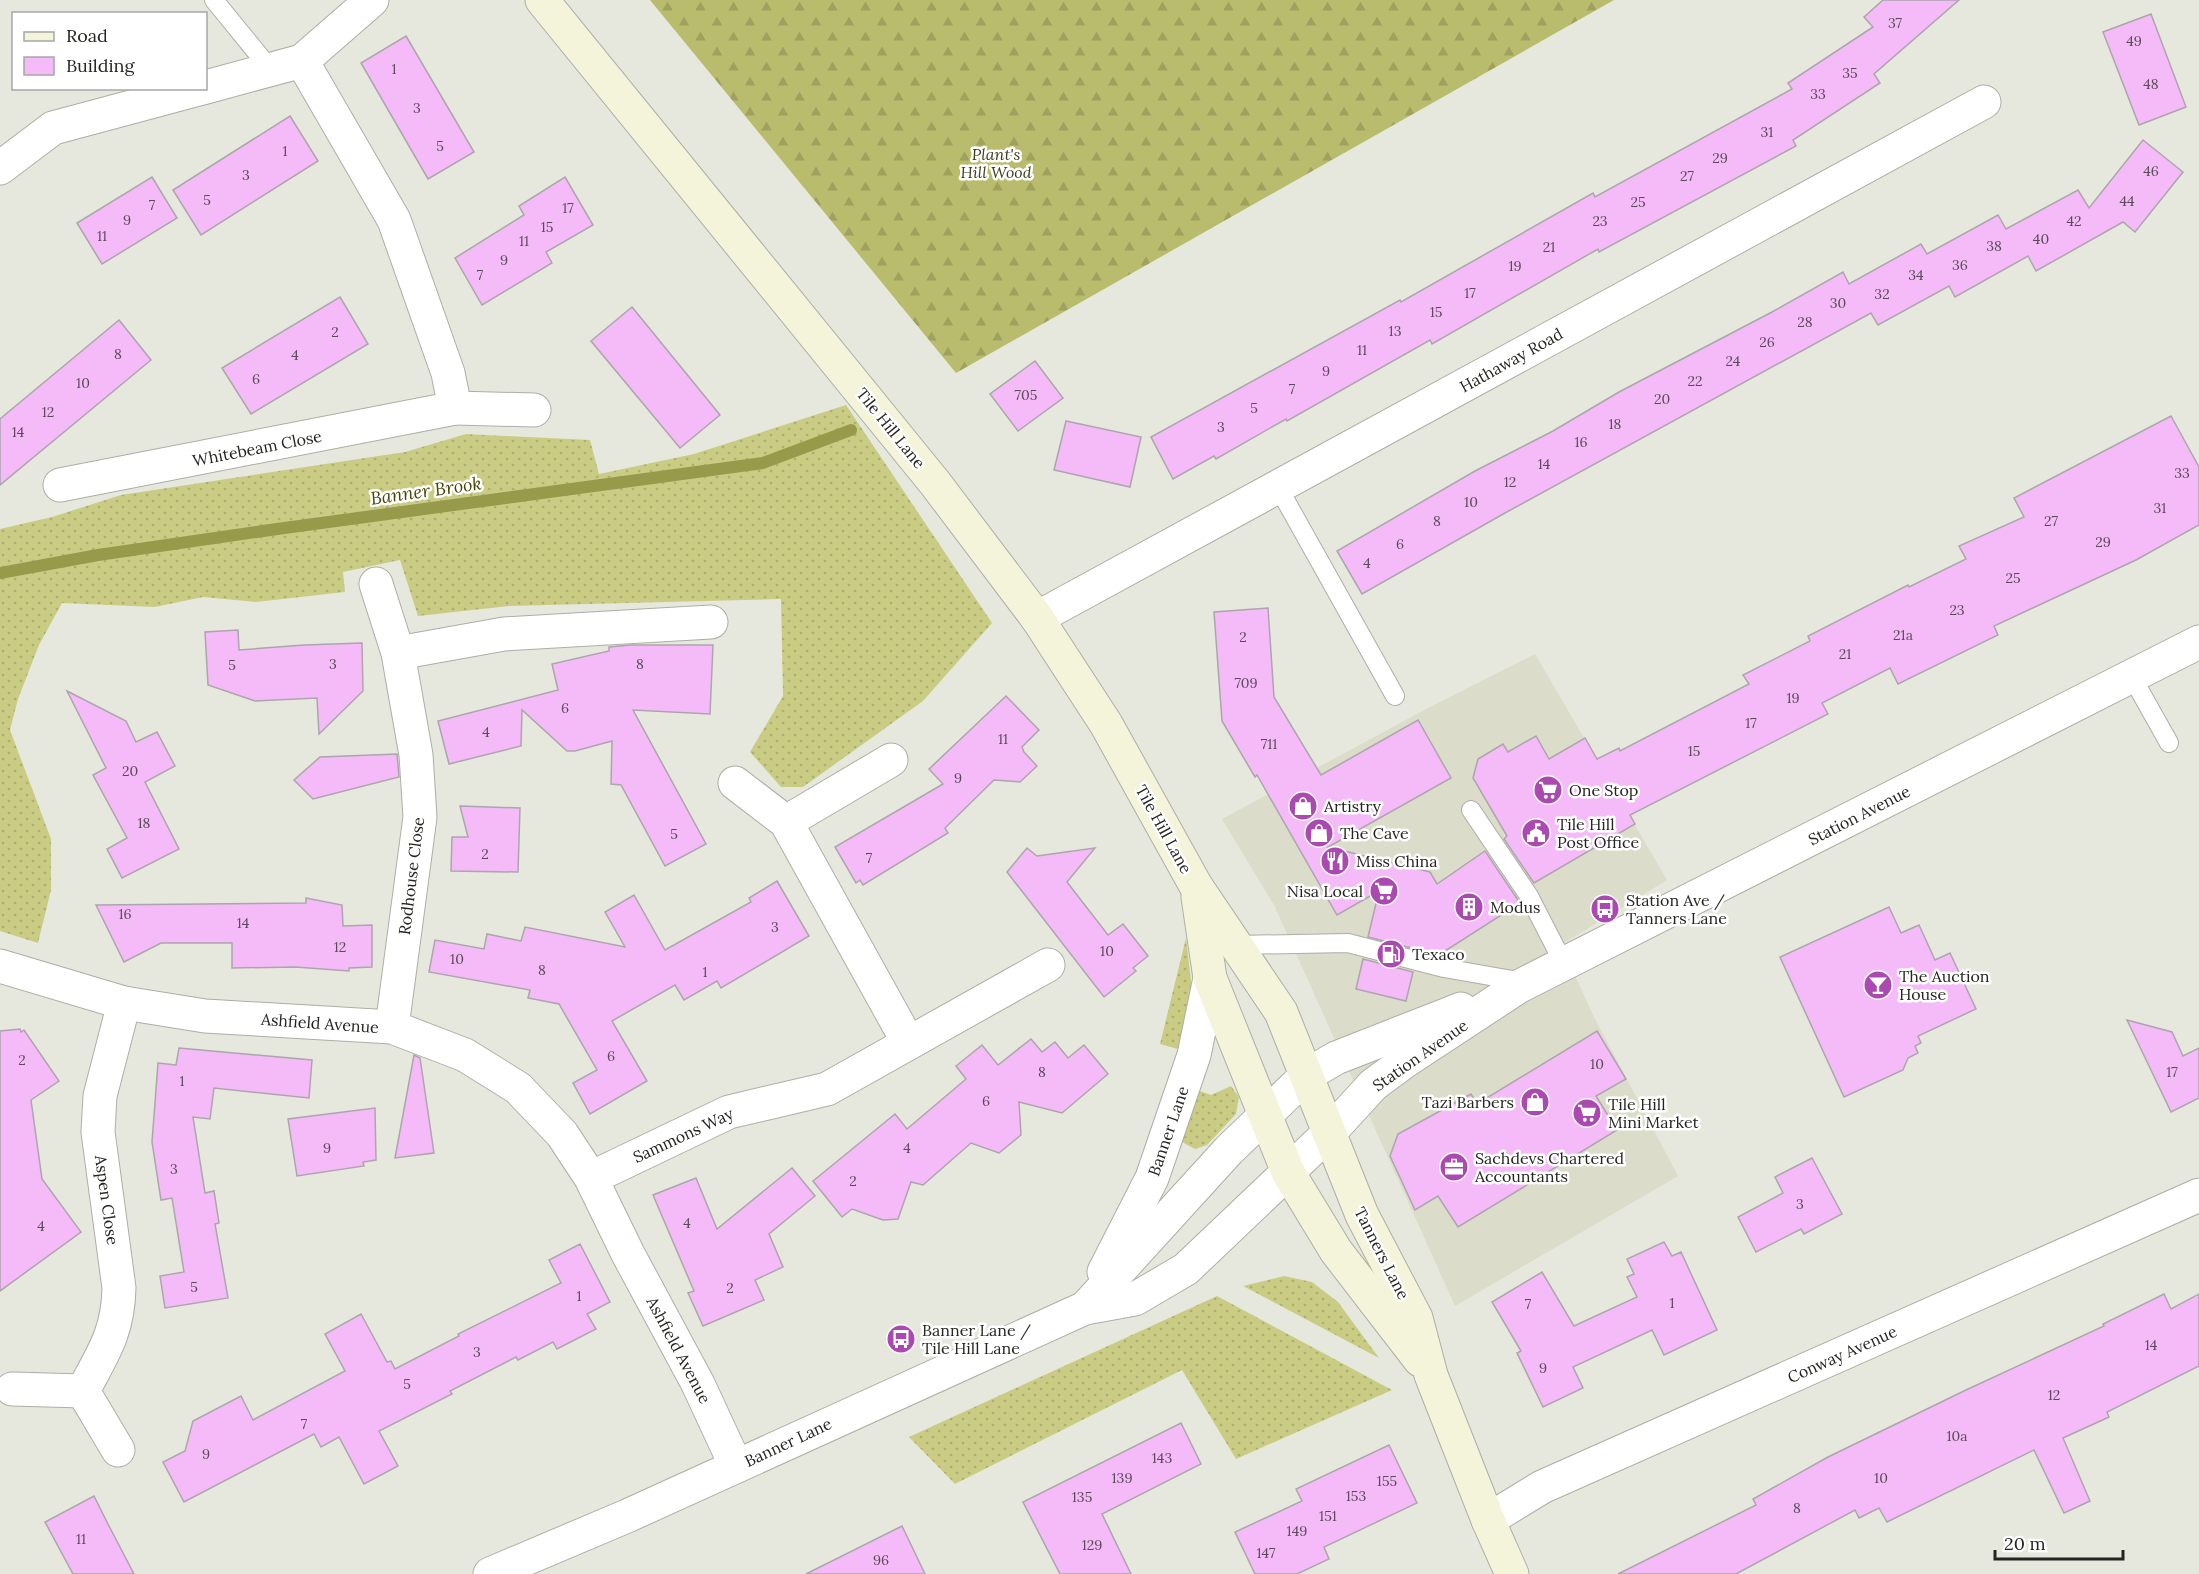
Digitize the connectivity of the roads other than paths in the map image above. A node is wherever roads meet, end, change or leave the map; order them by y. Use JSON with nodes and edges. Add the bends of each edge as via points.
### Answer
{"nodes":[{"id":1,"x":214,"y":0,"type":"edge"},
{"id":2,"x":372,"y":0,"type":"edge"},
{"id":3,"x":542,"y":0,"type":"edge"},
{"id":4,"x":286,"y":65,"type":"junction"},
{"id":5,"x":207,"y":87,"type":"edge"},
{"id":6,"x":196,"y":90,"type":"edge"},
{"id":7,"x":1984,"y":102,"type":"dead end"},
{"id":8,"x":0,"y":168,"type":"edge"},
{"id":9,"x":455,"y":408,"type":"junction"},
{"id":10,"x":534,"y":410,"type":"dead end"},
{"id":11,"x":60,"y":485,"type":"dead end"},
{"id":12,"x":1278,"y":487,"type":"junction"},
{"id":13,"x":376,"y":584,"type":"dead end"},
{"id":14,"x":1037,"y":618,"type":"junction"},
{"id":15,"x":711,"y":622,"type":"dead end"},
{"id":16,"x":2199,"y":642,"type":"edge"},
{"id":17,"x":398,"y":653,"type":"junction"},
{"id":18,"x":2132,"y":677,"type":"junction"},
{"id":19,"x":1395,"y":696,"type":"dead end"},
{"id":20,"x":2169,"y":743,"type":"dead end"},
{"id":21,"x":891,"y":760,"type":"dead end"},
{"id":22,"x":735,"y":783,"type":"dead end"},
{"id":23,"x":1471,"y":810,"type":"dead end"},
{"id":24,"x":786,"y":822,"type":"junction"},
{"id":25,"x":1196,"y":886,"type":"junction"},
{"id":26,"x":1236,"y":945,"type":"junction"},
{"id":27,"x":1564,"y":964,"type":"junction"},
{"id":28,"x":1048,"y":965,"type":"dead end"},
{"id":29,"x":0,"y":966,"type":"edge"},
{"id":30,"x":1210,"y":978,"type":"junction"},
{"id":31,"x":1523,"y":985,"type":"junction"},
{"id":32,"x":124,"y":1003,"type":"junction"},
{"id":33,"x":392,"y":1028,"type":"junction"},
{"id":34,"x":908,"y":1042,"type":"junction"},
{"id":35,"x":1307,"y":1075,"type":"junction"},
{"id":36,"x":1265,"y":1115,"type":"junction"},
{"id":37,"x":1330,"y":1132,"type":"junction"},
{"id":38,"x":1288,"y":1172,"type":"junction"},
{"id":39,"x":591,"y":1178,"type":"junction"},
{"id":40,"x":2199,"y":1195,"type":"edge"},
{"id":41,"x":1085,"y":1308,"type":"junction"},
{"id":42,"x":1431,"y":1374,"type":"junction"},
{"id":43,"x":12,"y":1389,"type":"dead end"},
{"id":44,"x":83,"y":1391,"type":"junction"},
{"id":45,"x":118,"y":1450,"type":"dead end"},
{"id":46,"x":736,"y":1466,"type":"junction"},
{"id":47,"x":1488,"y":1520,"type":"junction"},
{"id":48,"x":490,"y":1574,"type":"edge"},
{"id":49,"x":1512,"y":1574,"type":"edge"}],
"edges":[{"from":1,"to":4,"type":"lane"},
{"from":2,"to":4,"type":"street"},
{"from":3,"to":14,"type":"main road","name":"Tile Hill Lane","via":[[935,483]]},
{"from":4,"to":5,"type":"street"},
{"from":4,"to":9,"type":"street","via":[[394,220],[448,373]]},
{"from":6,"to":8,"type":"street","via":[[53,128]]},
{"from":7,"to":12,"type":"street","name":"Hathaway Road"},
{"from":9,"to":10,"type":"street","name":"Whitebeam Close"},
{"from":9,"to":11,"type":"street","name":"Whitebeam Close"},
{"from":12,"to":14,"type":"street","name":"Hathaway Road"},
{"from":12,"to":19,"type":"lane"},
{"from":13,"to":17,"type":"street","name":"Rodhouse Close"},
{"from":14,"to":25,"type":"main road","name":"Tile Hill Lane","via":[[1106,724]]},
{"from":15,"to":17,"type":"street","via":[[504,634]]},
{"from":16,"to":18,"type":"street","name":"Station Avenue"},
{"from":17,"to":33,"type":"street","name":"Rodhouse Close","via":[[417,755],[420,817]]},
{"from":18,"to":20,"type":"lane"},
{"from":18,"to":27,"type":"street","name":"Station Avenue"},
{"from":21,"to":24,"type":"street"},
{"from":22,"to":24,"type":"street"},
{"from":23,"to":27,"type":"lane","via":[[1529,896]]},
{"from":24,"to":34,"type":"street"},
{"from":25,"to":26,"type":"main road","name":"Tile Hill Lane"},
{"from":25,"to":30,"type":"main road","name":"Tile Hill Lane"},
{"from":26,"to":31,"type":"lane","via":[[1348,943]]},
{"from":26,"to":35,"type":"main road","name":"Tile Hill Lane","via":[[1281,1012]]},
{"from":27,"to":31,"type":"street","name":"Station Avenue"},
{"from":28,"to":34,"type":"street","name":"Sammons Way"},
{"from":29,"to":32,"type":"street","name":"Ashfield Avenue"},
{"from":30,"to":36,"type":"main road","name":"Tile Hill Lane"},
{"from":30,"to":41,"type":"street","name":"Banner Lane","via":[[1194,1055],[1152,1178]]},
{"from":31,"to":35,"type":"street","name":"Station Avenue","via":[[1345,1054]]},
{"from":31,"to":37,"type":"street","name":"Station Avenue","via":[[1373,1085]]},
{"from":32,"to":33,"type":"street","name":"Ashfield Avenue","via":[[204,1016]]},
{"from":32,"to":44,"type":"street","name":"Aspen Close","via":[[100,1096],[98,1132],[119,1311],[112,1337]]},
{"from":33,"to":39,"type":"street","name":"Ashfield Avenue","via":[[465,1055],[518,1088],[562,1134]]},
{"from":34,"to":39,"type":"street","name":"Sammons Way","via":[[827,1089],[729,1112]]},
{"from":35,"to":36,"type":"street","name":"Banner Lane"},
{"from":35,"to":37,"type":"main road","name":"Tile Hill Lane"},
{"from":36,"to":38,"type":"main road","name":"Tile Hill Lane"},
{"from":36,"to":41,"type":"street","name":"Banner Lane"},
{"from":37,"to":38,"type":"street","name":"Banner Lane"},
{"from":37,"to":42,"type":"main road","name":"Tanners Lane","via":[[1362,1215],[1416,1318]]},
{"from":38,"to":41,"type":"street","name":"Banner Lane","via":[[1186,1269],[1135,1299]]},
{"from":38,"to":42,"type":"main road","name":"Tanners Lane","via":[[1336,1251]]},
{"from":39,"to":46,"type":"street","name":"Ashfield Avenue"},
{"from":40,"to":47,"type":"street","name":"Conway Avenue","via":[[1542,1487]]},
{"from":41,"to":46,"type":"street","name":"Banner Lane"},
{"from":42,"to":47,"type":"main road","name":"Tanners Lane"},
{"from":43,"to":44,"type":"street"},
{"from":44,"to":45,"type":"street"},
{"from":46,"to":48,"type":"street","name":"Banner Lane"},
{"from":47,"to":49,"type":"main road","name":"Tanners Lane"}]}
